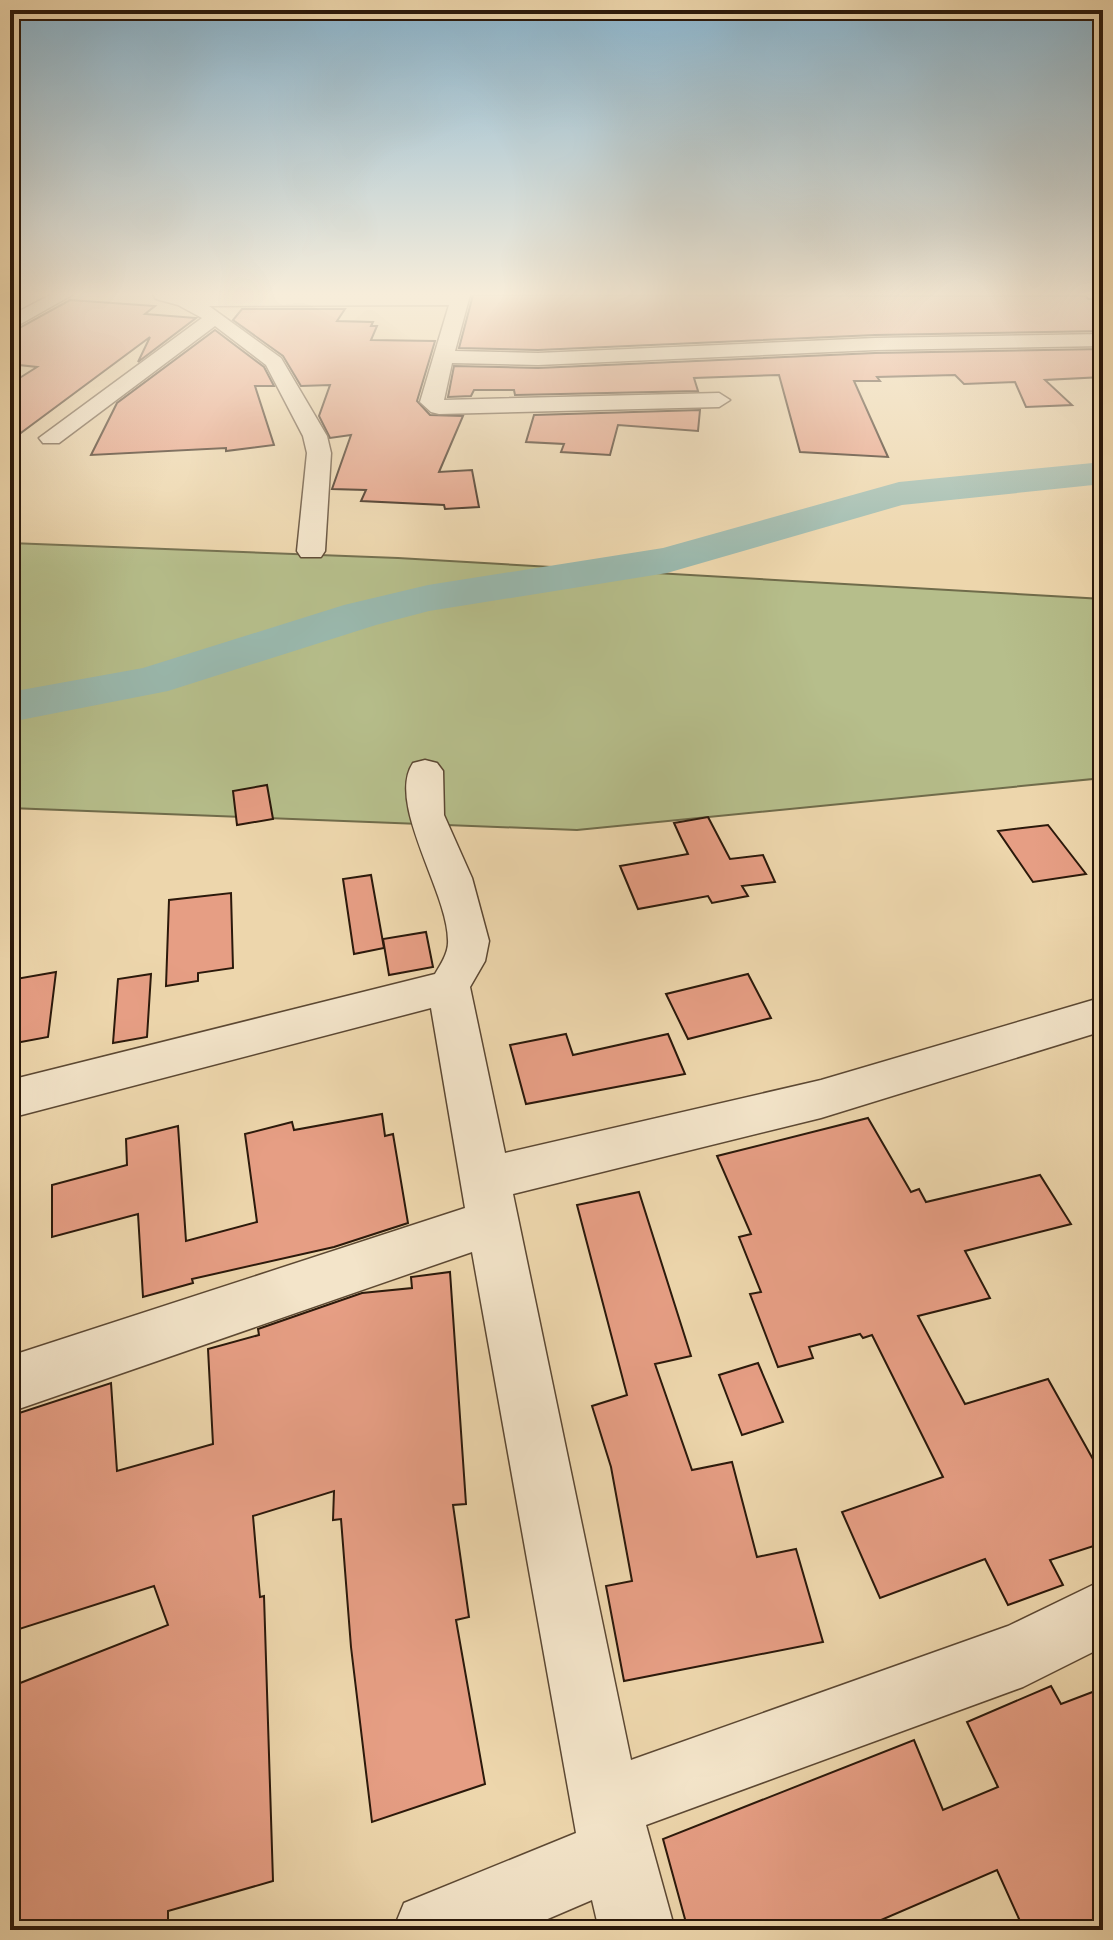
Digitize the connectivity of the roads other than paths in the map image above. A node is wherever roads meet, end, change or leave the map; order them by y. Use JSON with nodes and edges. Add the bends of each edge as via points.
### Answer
{"nodes":[{"id":1,"x":122,"y":386,"type":"edge"},
{"id":2,"x":287,"y":386,"type":"edge"},
{"id":3,"x":436,"y":386,"type":"edge"},
{"id":4,"x":719,"y":400,"type":"dead end"},
{"id":5,"x":51,"y":438,"type":"dead end"},
{"id":6,"x":311,"y":551,"type":"dead end"},
{"id":7,"x":425,"y":771,"type":"dead end"},
{"id":8,"x":449,"y":987,"type":"junction"},
{"id":9,"x":1103,"y":1014,"type":"edge"},
{"id":10,"x":10,"y":1099,"type":"edge"},
{"id":11,"x":489,"y":1201,"type":"junction"},
{"id":12,"x":10,"y":1384,"type":"edge"},
{"id":13,"x":1103,"y":1612,"type":"edge"},
{"id":14,"x":611,"y":1829,"type":"junction"},
{"id":15,"x":431,"y":1930,"type":"edge"},
{"id":16,"x":637,"y":1930,"type":"edge"}],
"edges":[{"from":1,"to":5,"type":"street"},
{"from":2,"to":6,"type":"street","via":[[319,453]]},
{"from":3,"to":4,"type":"street","via":[[431,402],[439,407]]},
{"from":7,"to":8,"type":"street","via":[[426,815],[453,878],[469,941]]},
{"from":8,"to":10,"type":"street"},
{"from":8,"to":11,"type":"street"},
{"from":9,"to":11,"type":"street"},
{"from":11,"to":12,"type":"street"},
{"from":11,"to":14,"type":"street"},
{"from":13,"to":14,"type":"street","via":[[1023,1654]]},
{"from":14,"to":15,"type":"street"},
{"from":14,"to":16,"type":"street"}]}
